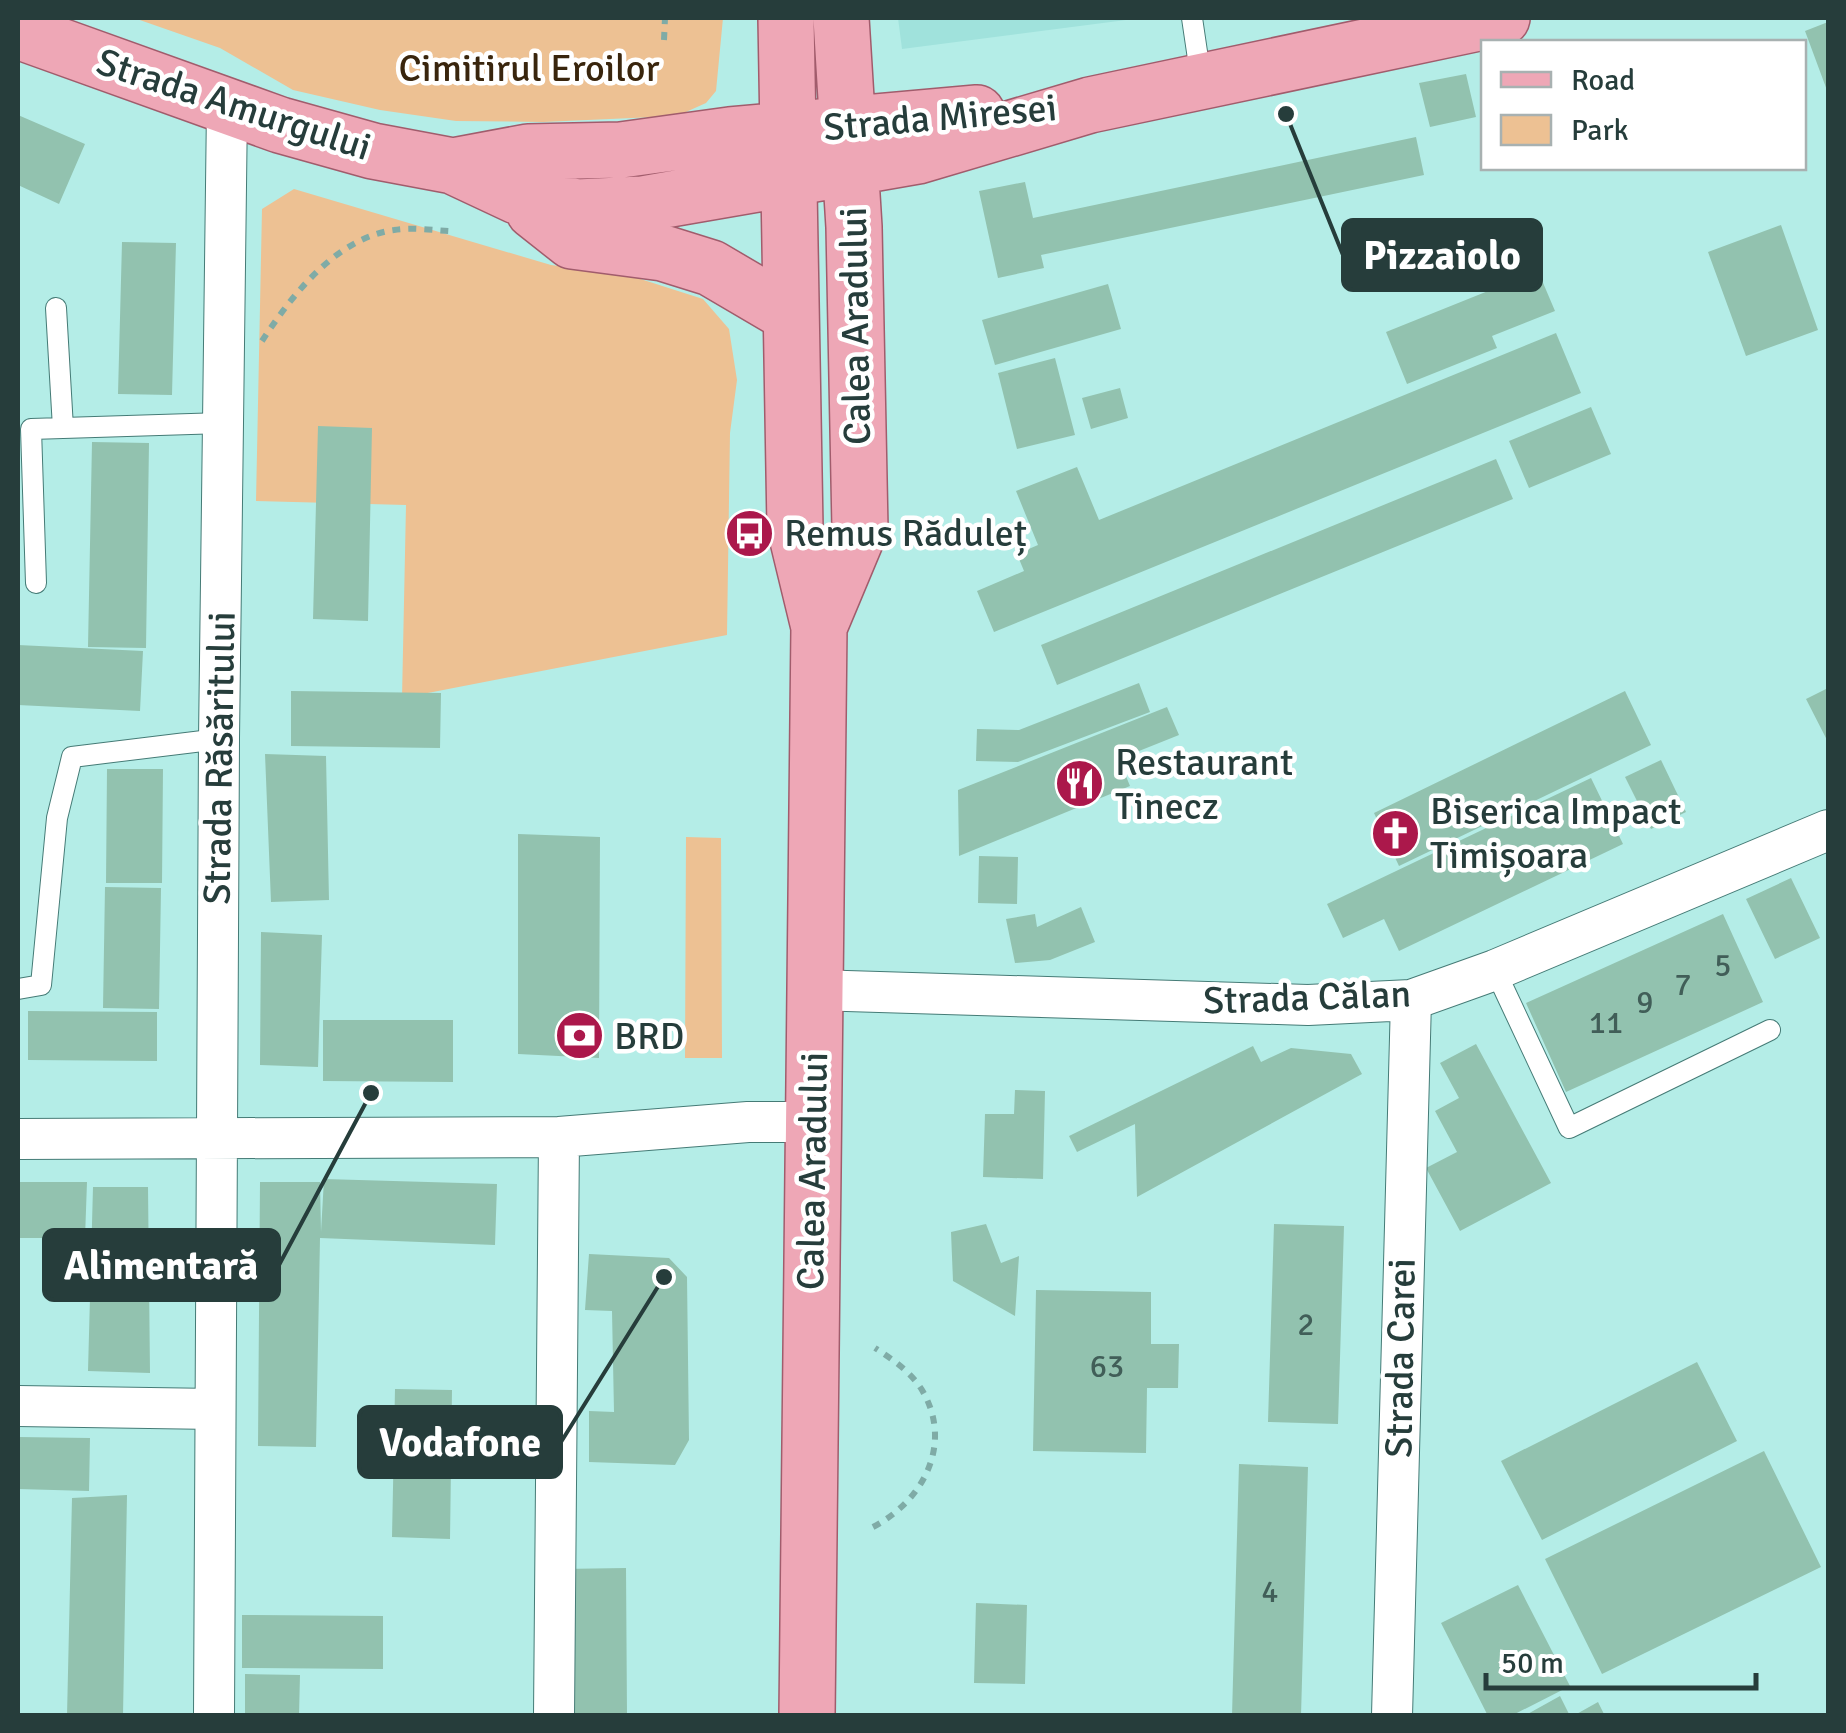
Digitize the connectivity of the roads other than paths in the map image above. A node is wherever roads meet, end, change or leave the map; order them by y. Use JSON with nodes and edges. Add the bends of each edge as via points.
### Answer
{"nodes":[{"id":1,"x":786,"y":18,"type":"edge"},
{"id":2,"x":841,"y":18,"type":"edge"},
{"id":3,"x":1192,"y":18,"type":"edge"},
{"id":4,"x":1502,"y":18,"type":"edge"},
{"id":5,"x":18,"y":31,"type":"edge"},
{"id":6,"x":1201,"y":79,"type":"junction"},
{"id":7,"x":227,"y":107,"type":"junction"},
{"id":8,"x":850,"y":146,"type":"junction"},
{"id":9,"x":789,"y":154,"type":"junction"},
{"id":10,"x":453,"y":166,"type":"junction"},
{"id":11,"x":516,"y":196,"type":"junction"},
{"id":12,"x":56,"y":308,"type":"dead end"},
{"id":13,"x":791,"y":316,"type":"junction"},
{"id":14,"x":223,"y":424,"type":"junction"},
{"id":15,"x":63,"y":428,"type":"junction"},
{"id":16,"x":36,"y":583,"type":"dead end"},
{"id":17,"x":819,"y":626,"type":"junction"},
{"id":18,"x":218,"y":739,"type":"junction"},
{"id":19,"x":1828,"y":830,"type":"edge"},
{"id":20,"x":1495,"y":970,"type":"junction"},
{"id":21,"x":18,"y":990,"type":"edge"},
{"id":22,"x":814,"y":990,"type":"junction"},
{"id":23,"x":1411,"y":1000,"type":"junction"},
{"id":24,"x":1770,"y":1030,"type":"dead end"},
{"id":25,"x":813,"y":1122,"type":"junction"},
{"id":26,"x":559,"y":1137,"type":"junction"},
{"id":27,"x":18,"y":1139,"type":"edge"},
{"id":28,"x":216,"y":1140,"type":"junction"},
{"id":29,"x":18,"y":1406,"type":"edge"},
{"id":30,"x":215,"y":1409,"type":"junction"},
{"id":31,"x":214,"y":1716,"type":"edge"},
{"id":32,"x":554,"y":1716,"type":"edge"},
{"id":33,"x":807,"y":1716,"type":"edge"},
{"id":34,"x":1392,"y":1716,"type":"edge"}],
"edges":[{"from":1,"to":9,"type":"main road","name":"Calea Aradului"},
{"from":2,"to":8,"type":"main road","name":"Calea Aradului"},
{"from":3,"to":6,"type":"lane"},
{"from":4,"to":6,"type":"main road","name":"Strada Miresei"},
{"from":5,"to":7,"type":"main road","name":"Strada Amurgului"},
{"from":6,"to":8,"type":"main road","name":"Strada Miresei"},
{"from":7,"to":10,"type":"main road","name":"Strada Amurgului"},
{"from":7,"to":14,"type":"street","name":"Strada Răsăritului"},
{"from":8,"to":9,"type":"main road","name":"Strada Miresei"},
{"from":8,"to":17,"type":"main road","name":"Calea Aradului","via":[[860,529]]},
{"from":9,"to":10,"type":"main road","name":"Strada Amurgului","via":[[528,152]]},
{"from":9,"to":11,"type":"main road","name":"Strada Amurgului","via":[[642,204],[578,207]]},
{"from":9,"to":13,"type":"main road","name":"Calea Aradului"},
{"from":10,"to":11,"type":"main road","name":"Strada Amurgului"},
{"from":11,"to":13,"type":"main road","via":[[572,241],[663,253],[710,268]]},
{"from":12,"to":15,"type":"lane"},
{"from":13,"to":17,"type":"main road","name":"Calea Aradului","via":[[795,528]]},
{"from":14,"to":15,"type":"lane"},
{"from":14,"to":18,"type":"street","name":"Strada Răsăritului"},
{"from":15,"to":16,"type":"lane","via":[[31,429]]},
{"from":17,"to":22,"type":"main road","name":"Calea Aradului"},
{"from":18,"to":21,"type":"lane","via":[[72,757],[57,818],[41,985]]},
{"from":18,"to":28,"type":"street","name":"Strada Răsăritului"},
{"from":19,"to":20,"type":"street","name":"Strada Călan"},
{"from":20,"to":23,"type":"street","name":"Strada Călan"},
{"from":20,"to":24,"type":"lane","via":[[1569,1128]]},
{"from":22,"to":23,"type":"street","name":"Strada Călan","via":[[1308,1005]]},
{"from":22,"to":25,"type":"main road","name":"Calea Aradului"},
{"from":23,"to":34,"type":"street","name":"Strada Carei"},
{"from":25,"to":26,"type":"street"},
{"from":25,"to":33,"type":"main road","name":"Calea Aradului"},
{"from":26,"to":28,"type":"street"},
{"from":26,"to":32,"type":"street"},
{"from":27,"to":28,"type":"street"},
{"from":28,"to":30,"type":"street","name":"Strada Răsăritului"},
{"from":29,"to":30,"type":"street"},
{"from":30,"to":31,"type":"street","name":"Strada Răsăritului"}]}
